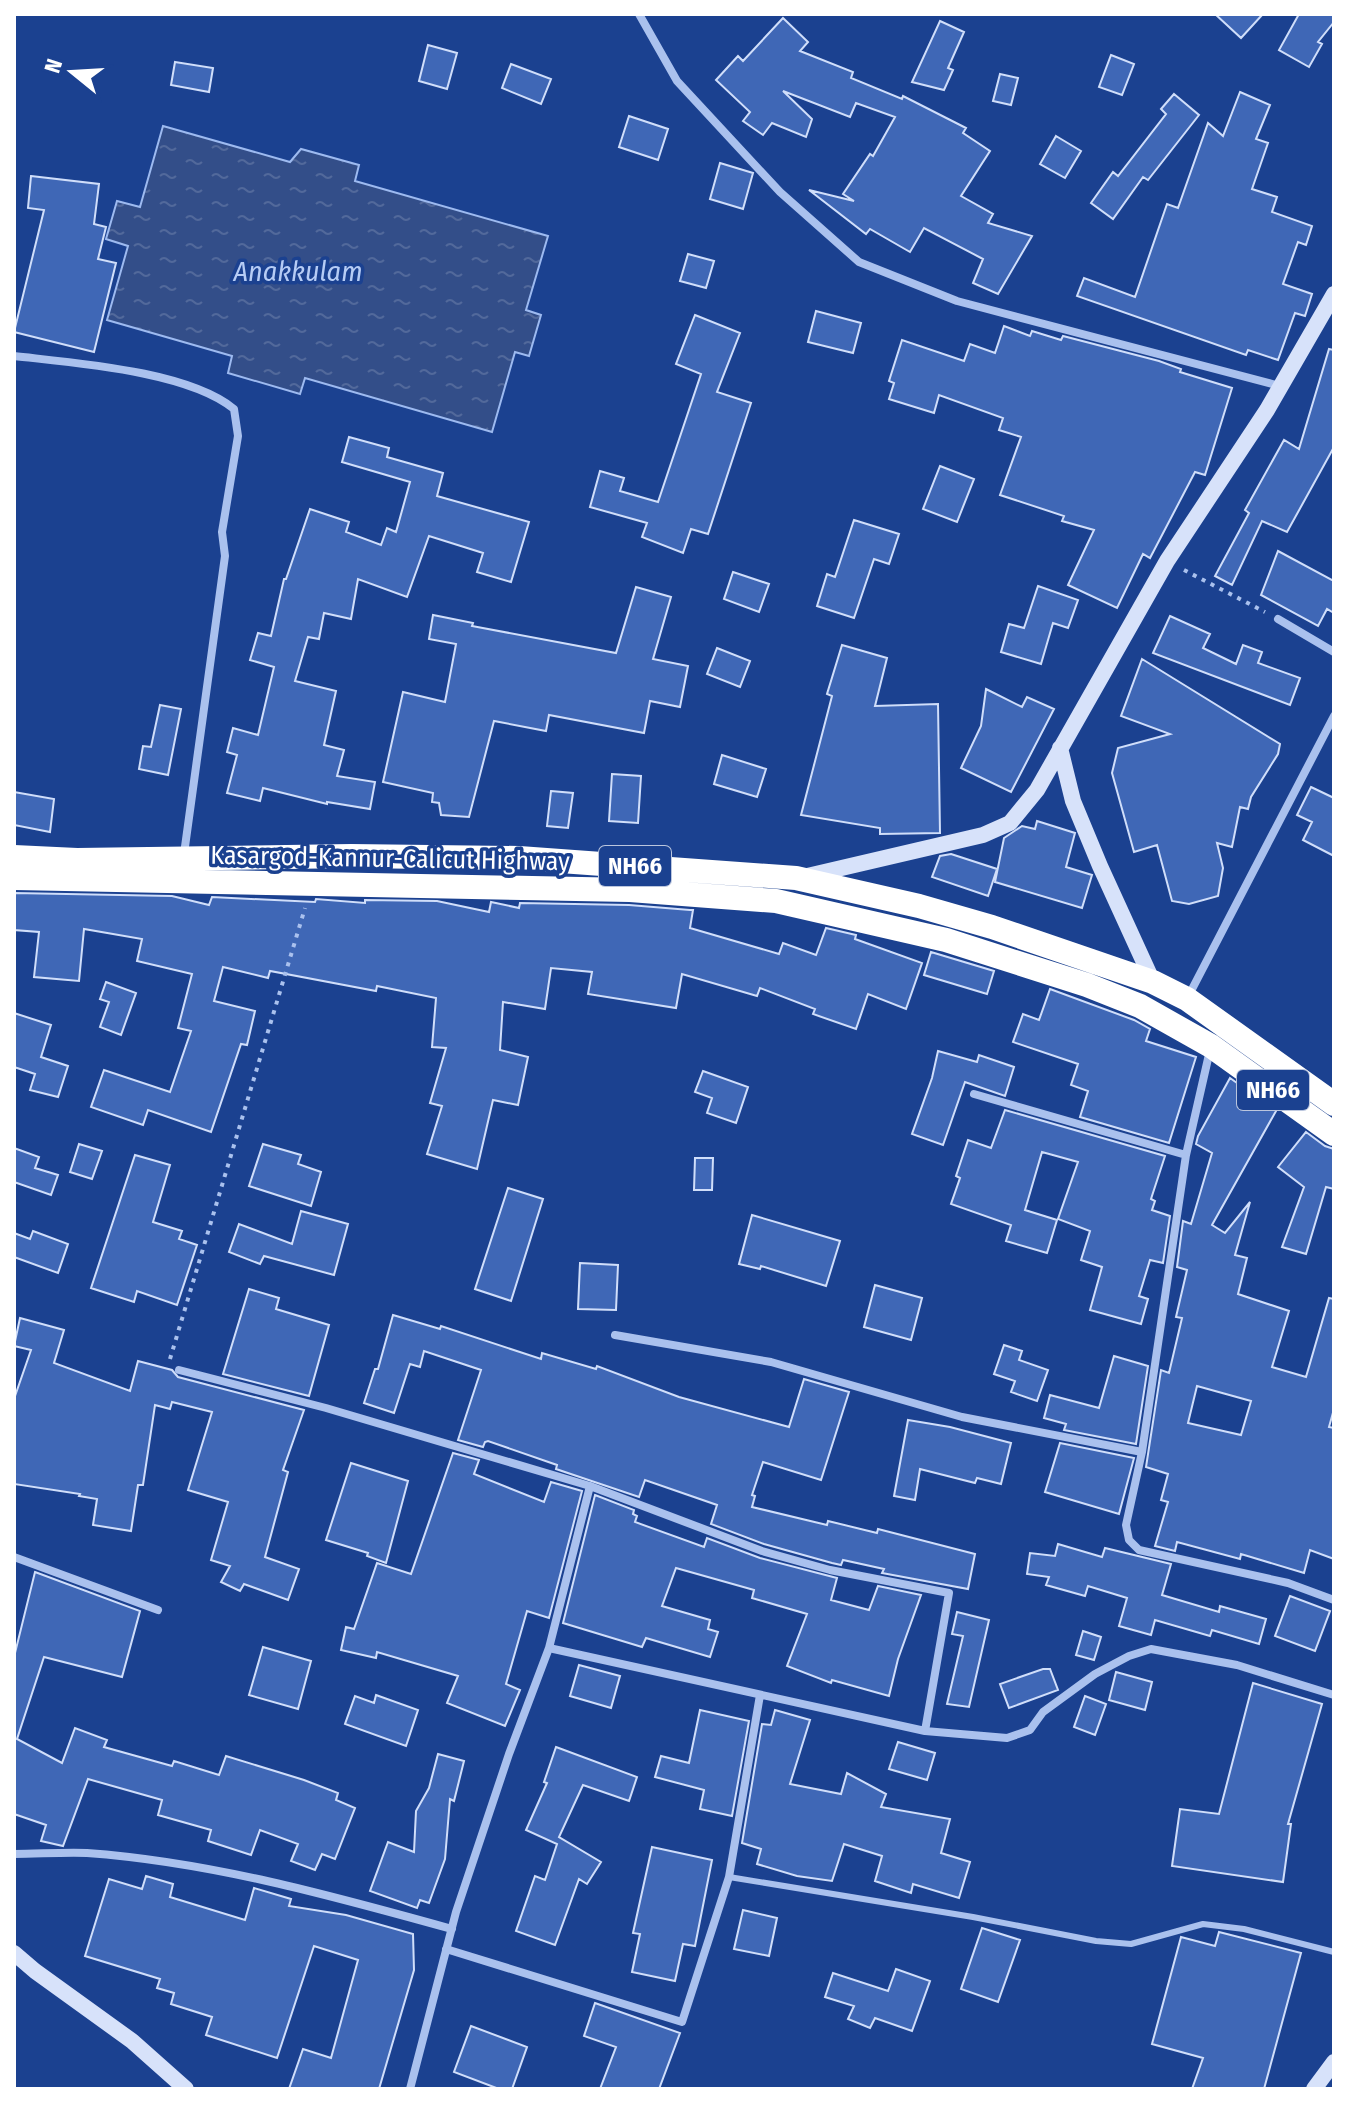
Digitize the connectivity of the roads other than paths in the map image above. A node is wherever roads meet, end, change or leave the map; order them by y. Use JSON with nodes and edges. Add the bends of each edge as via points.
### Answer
{"nodes":[{"id":1,"x":639,"y":14,"type":"edge"},
{"id":2,"x":1334,"y":294,"type":"edge"},
{"id":3,"x":14,"y":356,"type":"edge"},
{"id":4,"x":1280,"y":386,"type":"junction"},
{"id":5,"x":1278,"y":619,"type":"road end"},
{"id":6,"x":1334,"y":652,"type":"edge"},
{"id":7,"x":1334,"y":716,"type":"edge"},
{"id":8,"x":1060,"y":748,"type":"junction"},
{"id":9,"x":14,"y":857,"type":"edge"},
{"id":10,"x":184,"y":859,"type":"junction"},
{"id":11,"x":14,"y":878,"type":"edge"},
{"id":12,"x":796,"y":878,"type":"junction"},
{"id":13,"x":1153,"y":982,"type":"junction"},
{"id":14,"x":1187,"y":999,"type":"junction"},
{"id":15,"x":1175,"y":1026,"type":"junction"},
{"id":16,"x":1211,"y":1046,"type":"junction"},
{"id":17,"x":974,"y":1094,"type":"dead end"},
{"id":18,"x":1334,"y":1104,"type":"edge"},
{"id":19,"x":1334,"y":1134,"type":"edge"},
{"id":20,"x":1186,"y":1155,"type":"junction"},
{"id":21,"x":615,"y":1335,"type":"dead end"},
{"id":22,"x":179,"y":1370,"type":"road end"},
{"id":23,"x":1142,"y":1452,"type":"junction"},
{"id":24,"x":590,"y":1486,"type":"junction"},
{"id":25,"x":14,"y":1557,"type":"edge"},
{"id":26,"x":1334,"y":1600,"type":"edge"},
{"id":27,"x":158,"y":1610,"type":"dead end"},
{"id":28,"x":549,"y":1648,"type":"junction"},
{"id":29,"x":760,"y":1695,"type":"junction"},
{"id":30,"x":1334,"y":1695,"type":"edge"},
{"id":31,"x":925,"y":1731,"type":"junction"},
{"id":32,"x":14,"y":1854,"type":"edge"},
{"id":33,"x":729,"y":1877,"type":"junction"},
{"id":34,"x":452,"y":1929,"type":"junction"},
{"id":35,"x":446,"y":1949,"type":"junction"},
{"id":36,"x":1334,"y":1952,"type":"edge"},
{"id":37,"x":14,"y":1953,"type":"edge"},
{"id":38,"x":1334,"y":2062,"type":"edge"},
{"id":39,"x":186,"y":2089,"type":"edge"},
{"id":40,"x":410,"y":2089,"type":"edge"},
{"id":41,"x":1314,"y":2089,"type":"edge"}],
"edges":[{"from":1,"to":4,"type":"street","via":[[677,81],[780,192],[859,262],[957,301]]},
{"from":2,"to":4,"type":"main road"},
{"from":3,"to":10,"type":"street","via":[[162,377],[217,395],[234,409],[238,436],[222,532],[225,556]]},
{"from":4,"to":8,"type":"main road","via":[[1167,561]]},
{"from":5,"to":6,"type":"street"},
{"from":7,"to":14,"type":"street"},
{"from":8,"to":12,"type":"main road","via":[[1037,790],[1010,823],[968,839]]},
{"from":8,"to":13,"type":"main road","via":[[1078,814]]},
{"from":9,"to":10,"type":"highway","name":"Kasargod-Kannur-Calicut Highway","number":"NH66"},
{"from":10,"to":12,"type":"highway","name":"Kasargod-Kannur-Calicut Highway","number":"NH66","via":[[519,858]]},
{"from":11,"to":15,"type":"highway","name":"Kasargod-Kannur-Calicut Highway","number":"NH66","via":[[630,890],[776,901],[960,945],[1087,985]]},
{"from":12,"to":13,"type":"highway","name":"Kasargod-Kannur-Calicut Highway","number":"NH66","via":[[992,927]]},
{"from":13,"to":14,"type":"highway","name":"Kasargod-Kannur-Calicut Highway","number":"NH66"},
{"from":14,"to":15,"type":"highway"},
{"from":14,"to":18,"type":"highway","name":"Kasargod-Kannur-Calicut Highway","number":"NH66"},
{"from":15,"to":16,"type":"highway","name":"Kasargod-Kannur-Calicut Highway","number":"NH66"},
{"from":16,"to":19,"type":"highway","name":"Kasargod-Kannur-Calicut Highway","number":"NH66"},
{"from":16,"to":20,"type":"street"},
{"from":17,"to":20,"type":"street"},
{"from":20,"to":23,"type":"street"},
{"from":21,"to":23,"type":"street","via":[[771,1362],[962,1417]]},
{"from":22,"to":24,"type":"street"},
{"from":23,"to":26,"type":"street","via":[[1126,1525],[1129,1540],[1139,1550],[1288,1583]]},
{"from":24,"to":28,"type":"street"},
{"from":24,"to":31,"type":"street","via":[[762,1551],[949,1593]]},
{"from":25,"to":27,"type":"street"},
{"from":28,"to":29,"type":"street"},
{"from":28,"to":34,"type":"street"},
{"from":29,"to":31,"type":"street"},
{"from":29,"to":33,"type":"street"},
{"from":30,"to":31,"type":"street","via":[[1237,1665],[1151,1649],[1095,1674],[1043,1712],[1030,1730],[1007,1738]]},
{"from":32,"to":34,"type":"street","via":[[86,1853],[187,1866],[330,1895]]},
{"from":33,"to":35,"type":"street","via":[[682,2022]]},
{"from":33,"to":36,"type":"lane","via":[[1096,1941],[1131,1944],[1203,1924]]},
{"from":34,"to":35,"type":"street"},
{"from":35,"to":40,"type":"street"},
{"from":37,"to":39,"type":"main road","via":[[132,2041]]},
{"from":38,"to":41,"type":"main road"}]}
